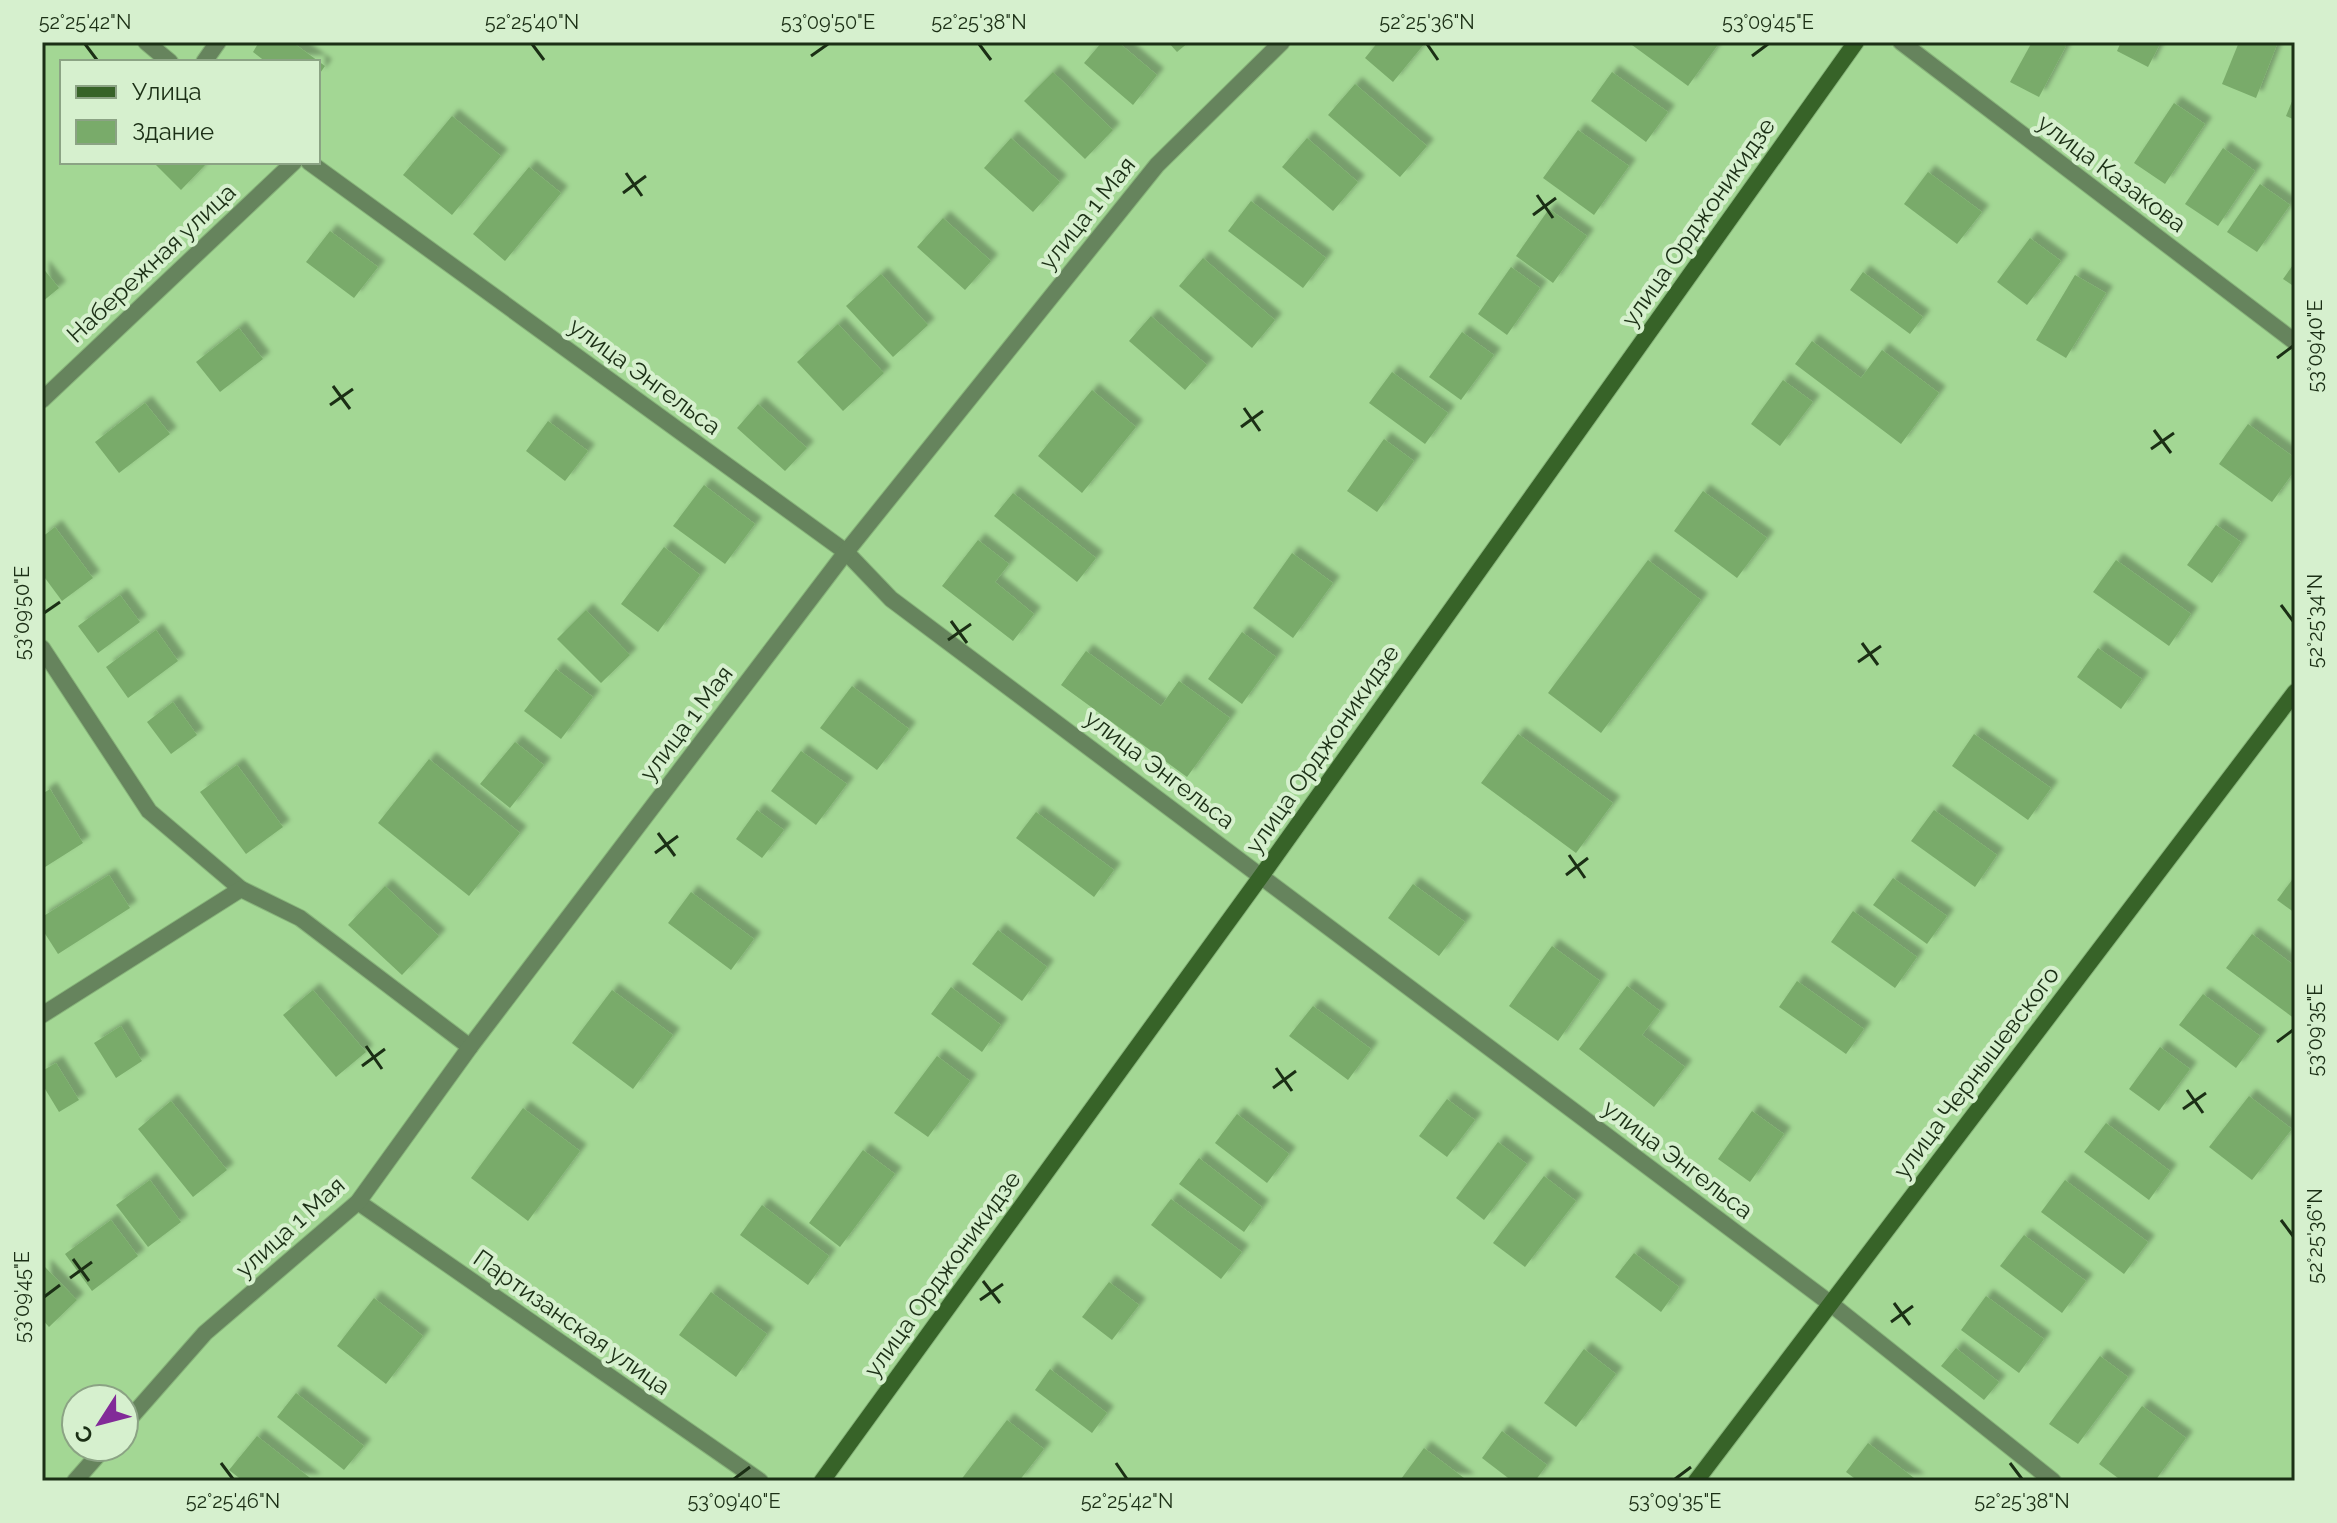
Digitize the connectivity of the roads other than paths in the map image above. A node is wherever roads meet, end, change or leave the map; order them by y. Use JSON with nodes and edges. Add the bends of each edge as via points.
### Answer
{"nodes":[{"id":1,"x":146,"y":42,"type":"edge"},
{"id":2,"x":218,"y":42,"type":"edge"},
{"id":3,"x":1282,"y":42,"type":"edge"},
{"id":4,"x":1856,"y":42,"type":"edge"},
{"id":5,"x":1901,"y":42,"type":"edge"},
{"id":6,"x":168,"y":60,"type":"edge"},
{"id":7,"x":205,"y":60,"type":"edge"},
{"id":8,"x":292,"y":164,"type":"edge"},
{"id":9,"x":312,"y":164,"type":"edge"},
{"id":10,"x":2295,"y":342,"type":"edge"},
{"id":11,"x":42,"y":400,"type":"edge"},
{"id":12,"x":846,"y":552,"type":"junction"},
{"id":13,"x":42,"y":648,"type":"edge"},
{"id":14,"x":2295,"y":692,"type":"edge"},
{"id":15,"x":1262,"y":875,"type":"junction"},
{"id":16,"x":241,"y":889,"type":"junction"},
{"id":17,"x":42,"y":1015,"type":"edge"},
{"id":18,"x":470,"y":1047,"type":"junction"},
{"id":19,"x":358,"y":1202,"type":"junction"},
{"id":20,"x":1831,"y":1304,"type":"junction"},
{"id":21,"x":140,"y":1407,"type":"edge"},
{"id":22,"x":91,"y":1463,"type":"edge"},
{"id":23,"x":75,"y":1481,"type":"edge"},
{"id":24,"x":760,"y":1481,"type":"edge"},
{"id":25,"x":822,"y":1481,"type":"edge"},
{"id":26,"x":1696,"y":1481,"type":"edge"},
{"id":27,"x":2053,"y":1481,"type":"edge"}],
"edges":[{"from":1,"to":6,"type":"street"},
{"from":2,"to":7,"type":"street"},
{"from":3,"to":12,"type":"street","name":"улица 1 Мая","via":[[1157,165]]},
{"from":4,"to":15,"type":"main road","name":"улица Орджоникидзе"},
{"from":5,"to":10,"type":"street","name":"улица Казакова"},
{"from":8,"to":11,"type":"street","name":"Набережная улица"},
{"from":9,"to":12,"type":"street","name":"улица Энгельса"},
{"from":12,"to":15,"type":"street","name":"улица Энгельса","via":[[891,599]]},
{"from":12,"to":18,"type":"street","name":"улица 1 Мая"},
{"from":13,"to":16,"type":"street","via":[[149,811]]},
{"from":14,"to":20,"type":"main road","name":"улица Чернышевского"},
{"from":15,"to":20,"type":"street","name":"улица Энгельса"},
{"from":15,"to":25,"type":"main road","name":"улица Орджоникидзе"},
{"from":16,"to":17,"type":"street"},
{"from":16,"to":18,"type":"street","via":[[300,918]]},
{"from":18,"to":19,"type":"street","name":"улица 1 Мая"},
{"from":19,"to":21,"type":"street","name":"улица 1 Мая","via":[[205,1333]]},
{"from":19,"to":24,"type":"street","name":"Партизанская улица"},
{"from":20,"to":26,"type":"main road","name":"улица Чернышевского"},
{"from":20,"to":27,"type":"street","name":"улица Энгельса"},
{"from":22,"to":23,"type":"street"}]}
